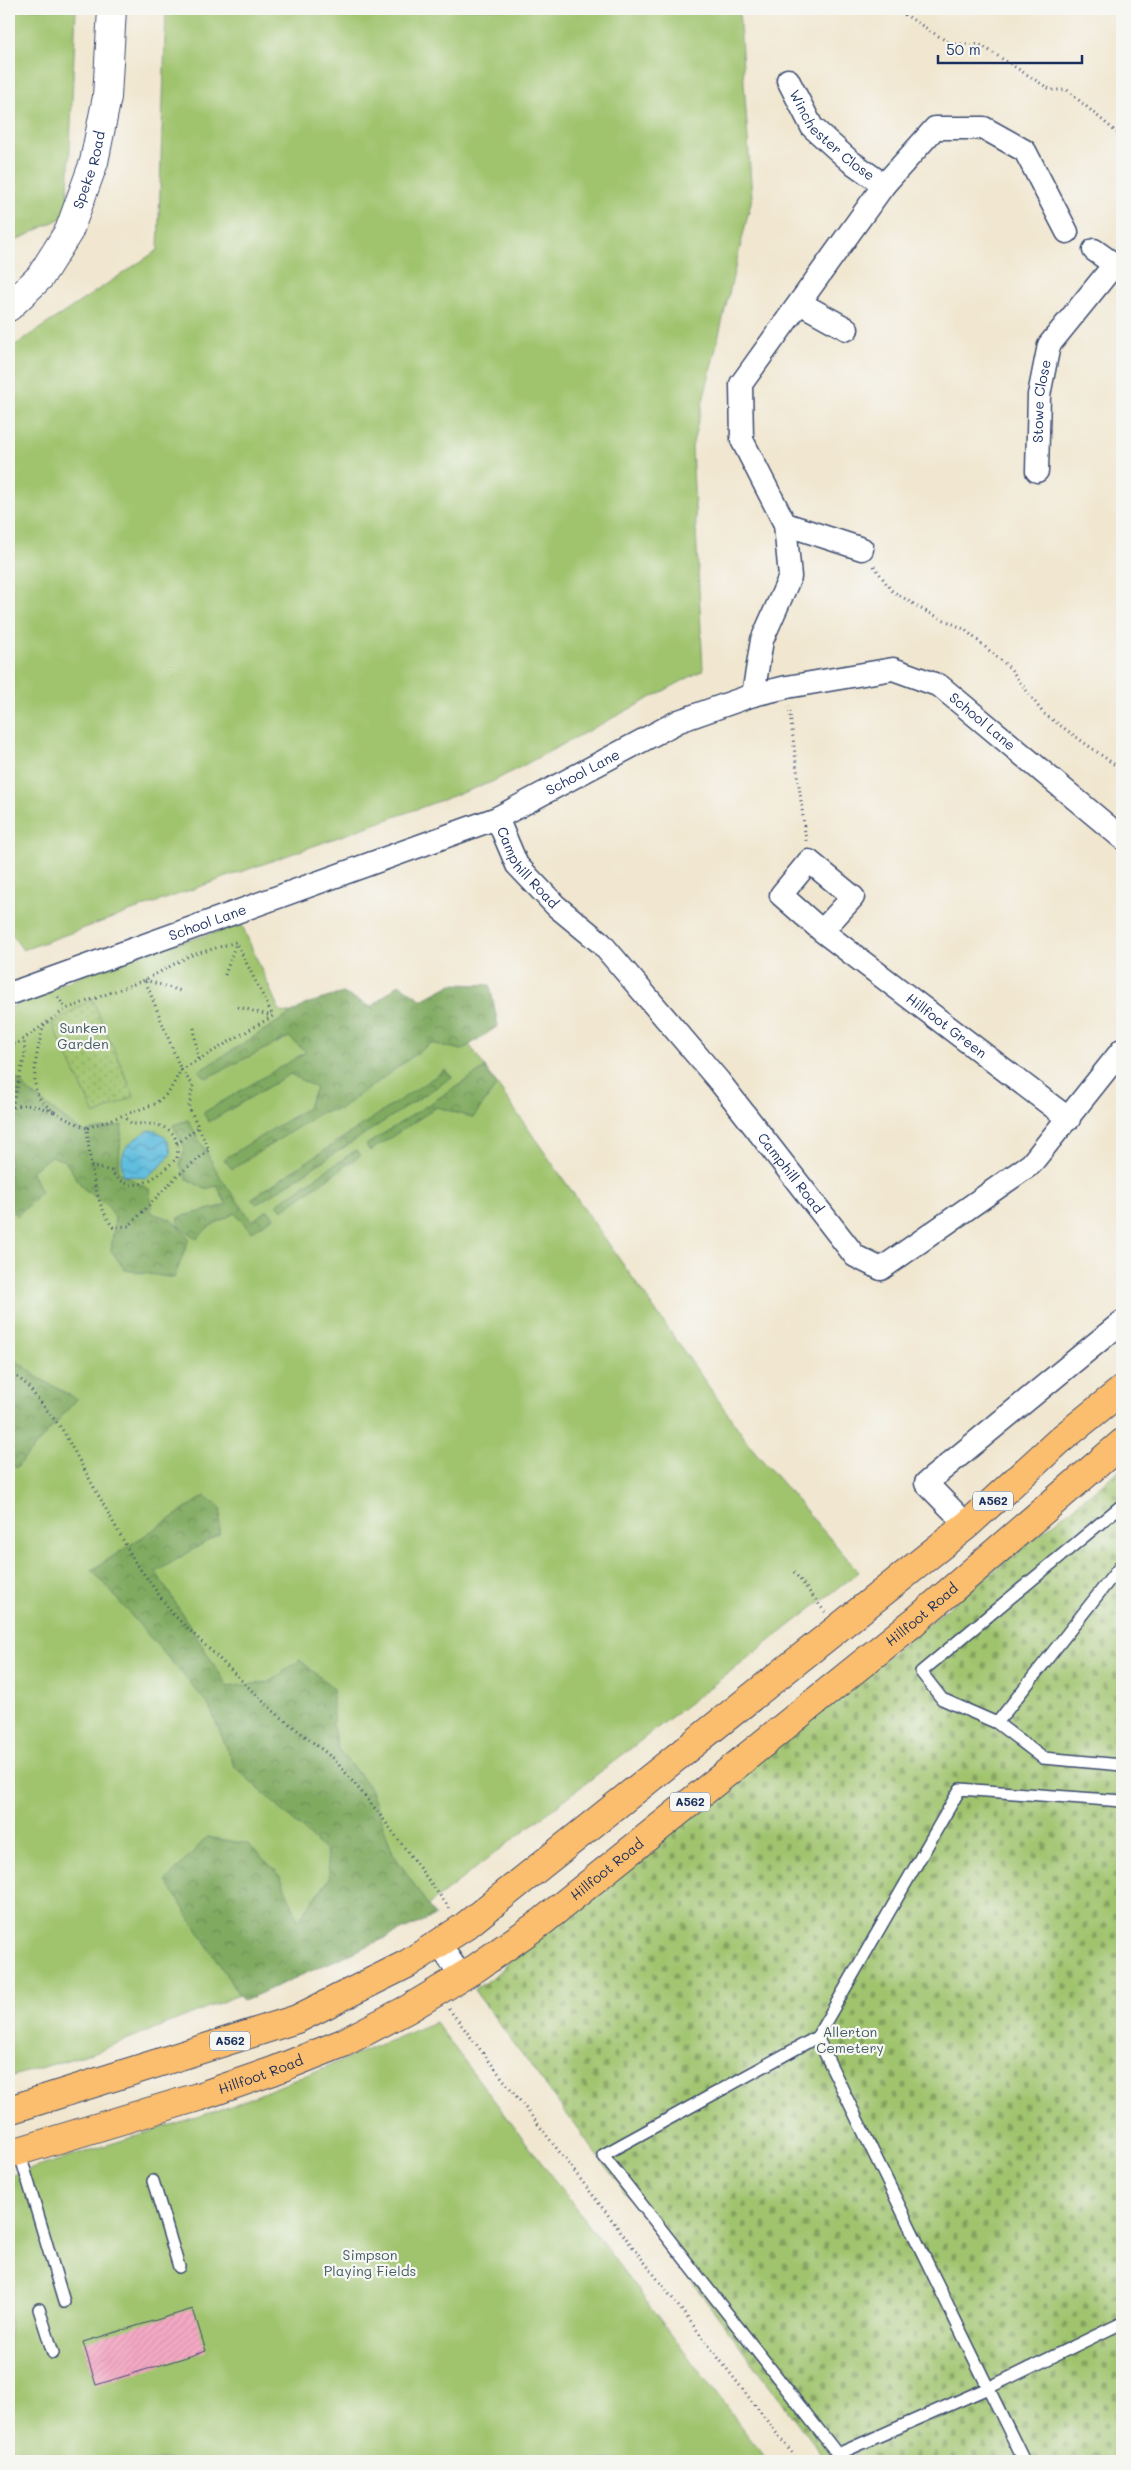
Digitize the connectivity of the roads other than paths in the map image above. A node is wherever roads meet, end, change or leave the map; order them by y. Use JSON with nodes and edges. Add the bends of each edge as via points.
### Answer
{"nodes":[{"id":1,"x":112,"y":9,"type":"edge"},
{"id":2,"x":788,"y":80,"type":"dead end"},
{"id":3,"x":884,"y":185,"type":"junction"},
{"id":4,"x":1067,"y":232,"type":"dead end"},
{"id":5,"x":1094,"y":250,"type":"dead end"},
{"id":6,"x":1118,"y":267,"type":"edge"},
{"id":7,"x":800,"y":303,"type":"junction"},
{"id":8,"x":9,"y":307,"type":"edge"},
{"id":9,"x":847,"y":329,"type":"dead end"},
{"id":10,"x":1037,"y":471,"type":"dead end"},
{"id":11,"x":785,"y":524,"type":"junction"},
{"id":12,"x":862,"y":549,"type":"road end"},
{"id":13,"x":753,"y":695,"type":"junction"},
{"id":14,"x":498,"y":818,"type":"junction"},
{"id":15,"x":1122,"y":838,"type":"edge"},
{"id":16,"x":822,"y":931,"type":"junction"},
{"id":17,"x":9,"y":994,"type":"edge"},
{"id":18,"x":1122,"y":1050,"type":"edge"},
{"id":19,"x":1069,"y":1119,"type":"junction"},
{"id":20,"x":1122,"y":1322,"type":"edge"},
{"id":21,"x":1122,"y":1390,"type":"edge"},
{"id":22,"x":1122,"y":1443,"type":"edge"},
{"id":23,"x":1122,"y":1505,"type":"edge"},
{"id":24,"x":966,"y":1524,"type":"junction"},
{"id":25,"x":1122,"y":1564,"type":"edge"},
{"id":26,"x":997,"y":1723,"type":"junction"},
{"id":27,"x":1122,"y":1765,"type":"edge"},
{"id":28,"x":1122,"y":1801,"type":"edge"},
{"id":29,"x":439,"y":1944,"type":"junction"},
{"id":30,"x":462,"y":1977,"type":"junction"},
{"id":31,"x":817,"y":2037,"type":"junction"},
{"id":32,"x":9,"y":2110,"type":"edge"},
{"id":33,"x":14,"y":2153,"type":"edge"},
{"id":34,"x":153,"y":2181,"type":"dead end"},
{"id":35,"x":180,"y":2267,"type":"dead end"},
{"id":36,"x":64,"y":2302,"type":"dead end"},
{"id":37,"x":39,"y":2309,"type":"dead end"},
{"id":38,"x":1122,"y":2323,"type":"edge"},
{"id":39,"x":53,"y":2353,"type":"dead end"},
{"id":40,"x":988,"y":2388,"type":"junction"},
{"id":41,"x":840,"y":2458,"type":"edge"},
{"id":42,"x":1024,"y":2461,"type":"edge"}],
"edges":[{"from":1,"to":8,"type":"street","name":"Speke Road","via":[[107,97],[94,162],[69,230],[40,277]]},
{"from":2,"to":3,"type":"street","name":"Winchester Close","via":[[812,127],[850,161]]},
{"from":3,"to":4,"type":"street","name":"Winchester Close","via":[[935,128],[984,128],[1025,151]]},
{"from":3,"to":7,"type":"street","name":"Winchester Close"},
{"from":5,"to":6,"type":"street","name":"Stowe Close"},
{"from":6,"to":10,"type":"street","name":"Stowe Close","via":[[1049,344],[1039,395]]},
{"from":7,"to":9,"type":"street"},
{"from":7,"to":11,"type":"street","name":"Winchester Close","via":[[741,384],[742,440]]},
{"from":11,"to":12,"type":"street"},
{"from":11,"to":13,"type":"street","name":"Winchester Close","via":[[790,577],[762,640]]},
{"from":13,"to":14,"type":"street","name":"School Lane","via":[[679,721]]},
{"from":13,"to":15,"type":"street","name":"School Lane","via":[[893,669],[940,686]]},
{"from":14,"to":17,"type":"street","name":"School Lane"},
{"from":14,"to":19,"type":"street","name":"Camphill Road","via":[[517,865],[556,906],[614,958],[719,1080],[855,1256],[881,1269],[1031,1164]]},
{"from":16,"to":16,"type":"street","name":"Hillfoot Green","via":[[781,895],[809,861],[853,897]]},
{"from":16,"to":19,"type":"street","name":"Hillfoot Green"},
{"from":18,"to":19,"type":"street","name":"Camphill Road"},
{"from":20,"to":24,"type":"street","via":[[926,1483]]},
{"from":21,"to":24,"type":"highway","number":"A562"},
{"from":22,"to":30,"type":"highway","name":"Hillfoot Road","number":"A562","via":[[914,1622],[543,1921]]},
{"from":23,"to":26,"type":"lane","via":[[921,1672],[942,1699]]},
{"from":24,"to":29,"type":"highway","number":"A562","via":[[464,1928]]},
{"from":25,"to":26,"type":"lane"},
{"from":26,"to":27,"type":"lane","via":[[1042,1758]]},
{"from":28,"to":31,"type":"lane","via":[[960,1789]]},
{"from":29,"to":30,"type":"street"},
{"from":29,"to":32,"type":"highway","number":"A562","via":[[407,1964],[297,2018]]},
{"from":30,"to":33,"type":"highway","name":"Hillfoot Road","number":"A562","via":[[343,2043],[274,2071]]},
{"from":31,"to":40,"type":"lane"},
{"from":31,"to":41,"type":"lane","via":[[603,2155]]},
{"from":33,"to":36,"type":"lane"},
{"from":34,"to":35,"type":"lane"},
{"from":37,"to":39,"type":"lane"},
{"from":38,"to":40,"type":"lane"},
{"from":40,"to":41,"type":"lane"},
{"from":40,"to":42,"type":"lane"}]}
